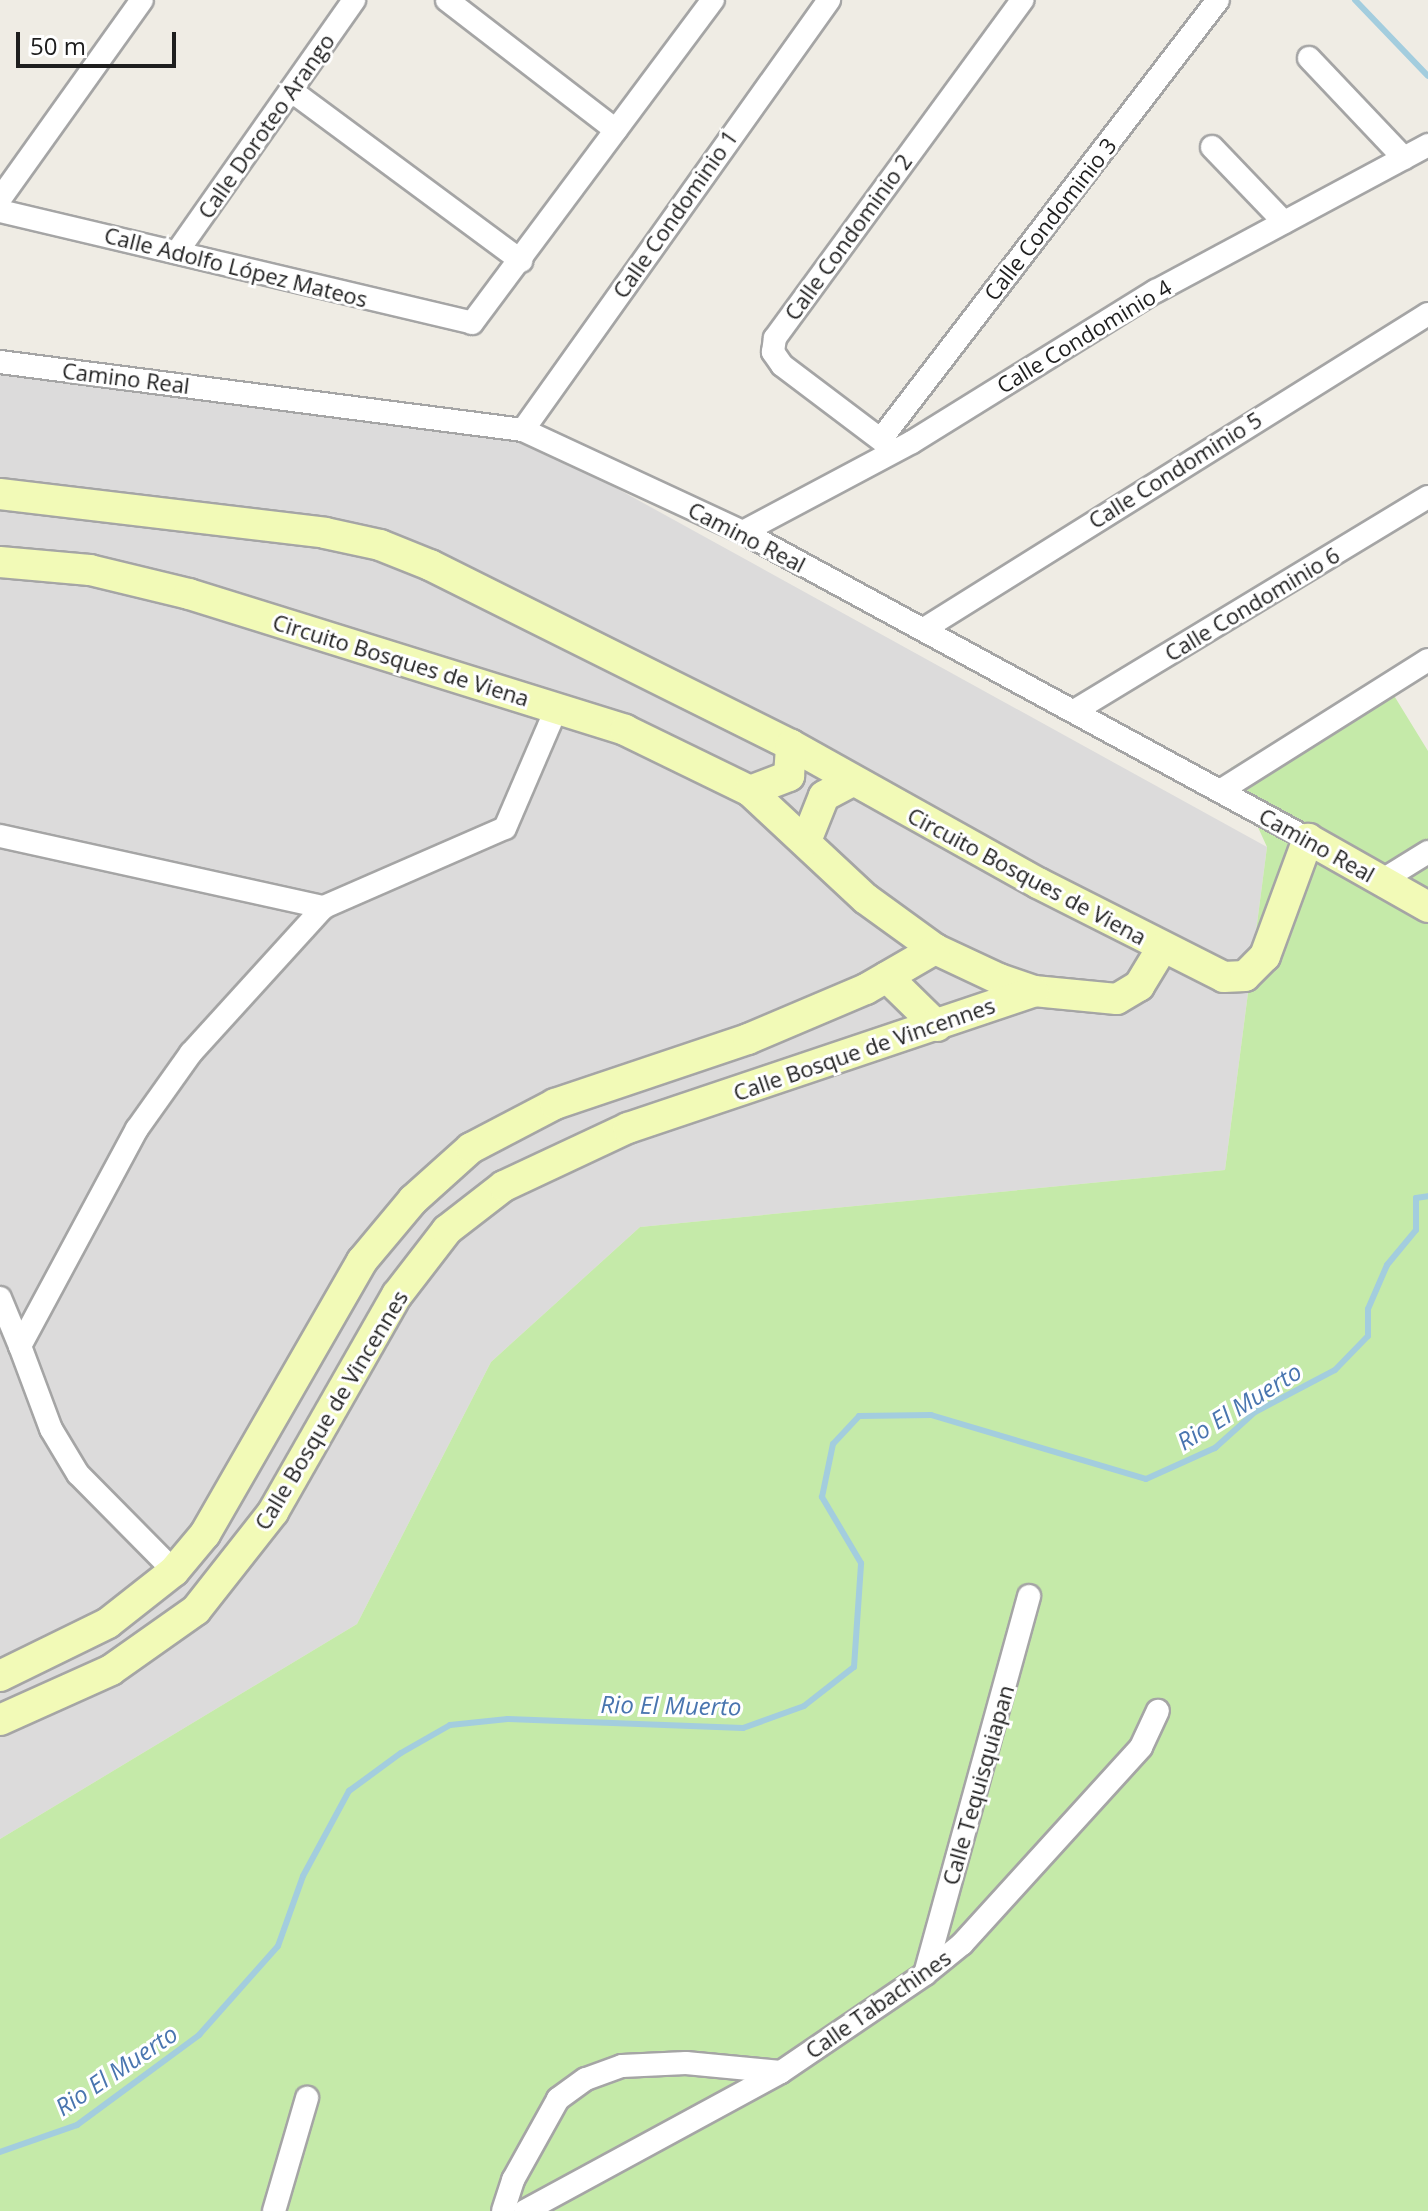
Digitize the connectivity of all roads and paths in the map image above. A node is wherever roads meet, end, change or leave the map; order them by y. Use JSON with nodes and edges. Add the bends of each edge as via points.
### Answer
{"nodes":[{"id":1,"x":142,"y":0,"type":"edge"},
{"id":2,"x":354,"y":0,"type":"edge"},
{"id":3,"x":447,"y":0,"type":"edge"},
{"id":4,"x":713,"y":0,"type":"edge"},
{"id":5,"x":829,"y":0,"type":"edge"},
{"id":6,"x":1022,"y":0,"type":"edge"},
{"id":7,"x":1218,"y":0,"type":"edge"},
{"id":8,"x":1309,"y":58,"type":"dead end"},
{"id":9,"x":293,"y":92,"type":"junction"},
{"id":10,"x":616,"y":130,"type":"junction"},
{"id":11,"x":1428,"y":145,"type":"edge"},
{"id":12,"x":1212,"y":147,"type":"dead end"},
{"id":13,"x":1404,"y":158,"type":"junction"},
{"id":14,"x":0,"y":199,"type":"edge"},
{"id":15,"x":0,"y":211,"type":"edge"},
{"id":16,"x":1284,"y":222,"type":"junction"},
{"id":17,"x":177,"y":252,"type":"junction"},
{"id":18,"x":521,"y":261,"type":"junction"},
{"id":19,"x":1428,"y":314,"type":"edge"},
{"id":20,"x":0,"y":362,"type":"edge"},
{"id":21,"x":523,"y":430,"type":"junction"},
{"id":22,"x":887,"y":444,"type":"junction"},
{"id":23,"x":0,"y":494,"type":"edge"},
{"id":24,"x":1428,"y":497,"type":"edge"},
{"id":25,"x":743,"y":532,"type":"junction"},
{"id":26,"x":0,"y":562,"type":"edge"},
{"id":27,"x":924,"y":629,"type":"junction"},
{"id":28,"x":1428,"y":660,"type":"edge"},
{"id":29,"x":557,"y":707,"type":"junction"},
{"id":30,"x":1076,"y":710,"type":"junction"},
{"id":31,"x":791,"y":745,"type":"junction"},
{"id":32,"x":852,"y":781,"type":"junction"},
{"id":33,"x":750,"y":791,"type":"junction"},
{"id":34,"x":1220,"y":791,"type":"junction"},
{"id":35,"x":0,"y":836,"type":"edge"},
{"id":36,"x":1308,"y":839,"type":"junction"},
{"id":37,"x":806,"y":841,"type":"junction"},
{"id":38,"x":1428,"y":852,"type":"edge"},
{"id":39,"x":1381,"y":881,"type":"junction"},
{"id":40,"x":324,"y":907,"type":"junction"},
{"id":41,"x":1428,"y":907,"type":"edge"},
{"id":42,"x":1162,"y":948,"type":"junction"},
{"id":43,"x":935,"y":949,"type":"junction"},
{"id":44,"x":887,"y":977,"type":"junction"},
{"id":45,"x":1034,"y":991,"type":"junction"},
{"id":46,"x":937,"y":1026,"type":"junction"},
{"id":47,"x":0,"y":1298,"type":"edge"},
{"id":48,"x":20,"y":1346,"type":"junction"},
{"id":49,"x":174,"y":1571,"type":"junction"},
{"id":50,"x":1029,"y":1596,"type":"dead end"},
{"id":51,"x":0,"y":1676,"type":"edge"},
{"id":52,"x":1158,"y":1711,"type":"dead end"},
{"id":53,"x":0,"y":1720,"type":"edge"},
{"id":54,"x":925,"y":1974,"type":"junction"},
{"id":55,"x":781,"y":2072,"type":"junction"},
{"id":56,"x":307,"y":2098,"type":"dead end"},
{"id":57,"x":274,"y":2211,"type":"edge"},
{"id":58,"x":503,"y":2211,"type":"edge"},
{"id":59,"x":525,"y":2211,"type":"edge"}],
"edges":[{"from":1,"to":14,"type":"street"},
{"from":2,"to":9,"type":"street","name":"Calle Doroteo Arango"},
{"from":3,"to":10,"type":"street"},
{"from":4,"to":10,"type":"street"},
{"from":5,"to":21,"type":"street","name":"Calle Condominio 1"},
{"from":6,"to":22,"type":"street","name":"Calle Condominio 2","via":[[775,338],[773,352],[782,365]]},
{"from":7,"to":22,"type":"street","name":"Calle Condominio 3"},
{"from":8,"to":13,"type":"street"},
{"from":9,"to":17,"type":"street","name":"Calle Doroteo Arango"},
{"from":9,"to":18,"type":"street"},
{"from":10,"to":18,"type":"street"},
{"from":11,"to":13,"type":"street","name":"Calle Condominio 4"},
{"from":12,"to":16,"type":"street"},
{"from":13,"to":16,"type":"street","name":"Calle Condominio 4"},
{"from":15,"to":17,"type":"street","name":"Calle Adolfo López Mateos"},
{"from":16,"to":22,"type":"street","name":"Calle Condominio 4"},
{"from":17,"to":18,"type":"street","name":"Calle Adolfo López Mateos","via":[[472,323]]},
{"from":19,"to":27,"type":"street","name":"Calle Condominio 5"},
{"from":20,"to":21,"type":"street","name":"Camino Real"},
{"from":21,"to":25,"type":"street","name":"Camino Real"},
{"from":22,"to":25,"type":"street","name":"Calle Condominio 4"},
{"from":23,"to":31,"type":"main road","name":"Circuito Bosques de Viena","via":[[325,533],[380,545]]},
{"from":24,"to":30,"type":"street","name":"Calle Condominio 6"},
{"from":25,"to":27,"type":"street","name":"Camino Real"},
{"from":26,"to":29,"type":"main road","name":"Circuito Bosques de Viena","via":[[90,570],[189,594]]},
{"from":27,"to":30,"type":"street","name":"Camino Real"},
{"from":28,"to":34,"type":"street"},
{"from":29,"to":33,"type":"main road","name":"Circuito Bosques de Viena","via":[[682,755]]},
{"from":29,"to":40,"type":"street","via":[[505,828]]},
{"from":30,"to":34,"type":"street","name":"Camino Real"},
{"from":31,"to":32,"type":"main road","name":"Circuito Bosques de Viena"},
{"from":31,"to":33,"type":"main road","via":[[789,776]]},
{"from":32,"to":37,"type":"main road","via":[[824,796]]},
{"from":32,"to":42,"type":"main road","name":"Circuito Bosques de Viena"},
{"from":33,"to":37,"type":"main road","name":"Circuito Bosques de Viena"},
{"from":34,"to":36,"type":"street","name":"Camino Real"},
{"from":35,"to":40,"type":"street"},
{"from":36,"to":39,"type":"main road","name":"Camino Real"},
{"from":36,"to":42,"type":"main road","via":[[1265,956],[1245,976],[1224,977]]},
{"from":37,"to":43,"type":"main road","name":"Circuito Bosques de Viena","via":[[866,899]]},
{"from":38,"to":39,"type":"street"},
{"from":39,"to":41,"type":"main road","name":"Camino Real"},
{"from":40,"to":48,"type":"street","via":[[191,1053],[137,1129]]},
{"from":42,"to":45,"type":"main road","name":"Circuito Bosques de Viena","via":[[1139,986],[1117,999]]},
{"from":43,"to":44,"type":"main road","name":"Calle Bosque de Vincennes"},
{"from":43,"to":45,"type":"main road","name":"Circuito Bosques de Viena"},
{"from":44,"to":46,"type":"main road"},
{"from":44,"to":49,"type":"main road","name":"Calle Bosque de Vincennes","via":[[748,1039],[555,1104],[471,1148],[413,1200],[362,1261],[205,1534]]},
{"from":45,"to":46,"type":"main road","name":"Calle Bosque de Vincennes"},
{"from":46,"to":53,"type":"main road","name":"Calle Bosque de Vincennes","via":[[628,1128],[504,1186],[447,1230],[397,1295],[273,1512],[196,1610],[111,1670]]},
{"from":47,"to":48,"type":"street"},
{"from":48,"to":49,"type":"street","via":[[51,1429],[78,1474]]},
{"from":49,"to":51,"type":"main road","name":"Calle Bosque de Vincennes","via":[[108,1623]]},
{"from":50,"to":54,"type":"street","name":"Calle Tequisquiapan"},
{"from":52,"to":54,"type":"street","name":"Calle Tabachines","via":[[1141,1747],[962,1944]]},
{"from":54,"to":55,"type":"street","name":"Calle Tabachines"},
{"from":55,"to":58,"type":"street","via":[[686,2063],[622,2066],[586,2079],[558,2099],[513,2180]]},
{"from":55,"to":59,"type":"street","name":"Calle Tabachines"},
{"from":56,"to":57,"type":"street"}]}
